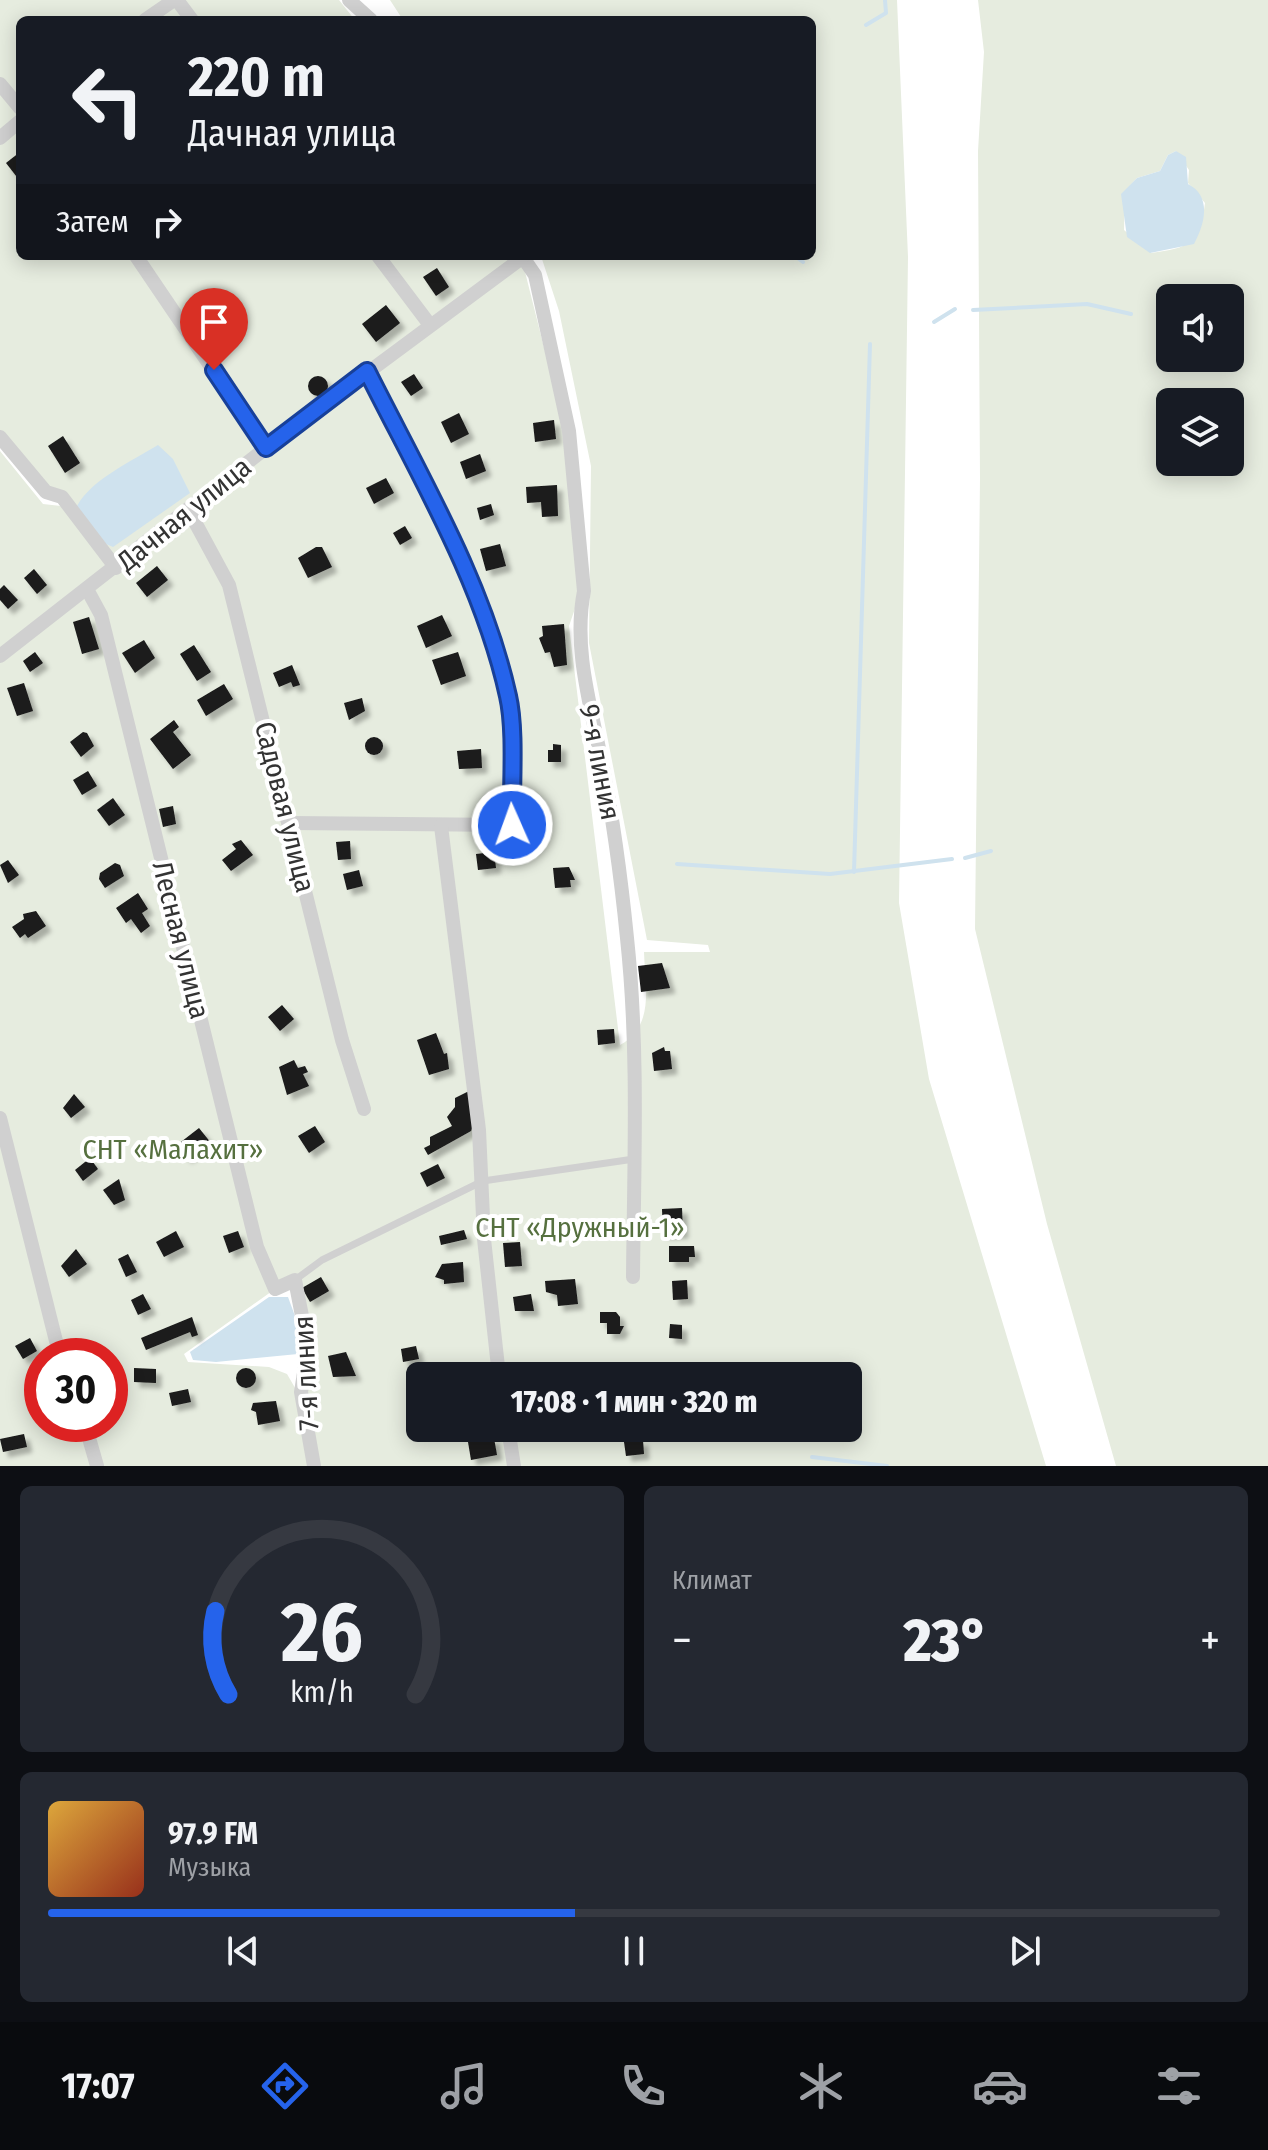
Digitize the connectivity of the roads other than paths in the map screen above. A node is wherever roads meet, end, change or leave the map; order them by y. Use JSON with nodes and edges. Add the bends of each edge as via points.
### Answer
{"nodes":[{"id":1,"x":175,"y":0,"type":"edge"},
{"id":2,"x":349,"y":0,"type":"edge"},
{"id":3,"x":151,"y":16,"type":"edge"},
{"id":4,"x":189,"y":16,"type":"edge"},
{"id":5,"x":367,"y":16,"type":"edge"},
{"id":6,"x":0,"y":84,"type":"edge"},
{"id":7,"x":16,"y":103,"type":"edge"},
{"id":8,"x":16,"y":124,"type":"edge"},
{"id":9,"x":0,"y":138,"type":"edge"},
{"id":10,"x":139,"y":260,"type":"edge"},
{"id":11,"x":381,"y":260,"type":"edge"},
{"id":12,"x":518,"y":260,"type":"edge"},
{"id":13,"x":524,"y":260,"type":"edge"},
{"id":14,"x":430,"y":325,"type":"junction"},
{"id":15,"x":367,"y":371,"type":"junction"},
{"id":16,"x":0,"y":437,"type":"edge"},
{"id":17,"x":266,"y":448,"type":"junction"},
{"id":18,"x":189,"y":511,"type":"junction"},
{"id":19,"x":116,"y":568,"type":"junction"},
{"id":20,"x":88,"y":591,"type":"junction"},
{"id":21,"x":2,"y":651,"type":"edge"},
{"id":22,"x":291,"y":823,"type":"junction"},
{"id":23,"x":441,"y":826,"type":"junction"},
{"id":24,"x":364,"y":1109,"type":"dead end"},
{"id":25,"x":0,"y":1118,"type":"edge"},
{"id":26,"x":634,"y":1159,"type":"junction"},
{"id":27,"x":483,"y":1181,"type":"junction"},
{"id":28,"x":633,"y":1277,"type":"dead end"},
{"id":29,"x":295,"y":1280,"type":"junction"},
{"id":30,"x":55,"y":1338,"type":"edge"},
{"id":31,"x":497,"y":1362,"type":"edge"},
{"id":32,"x":90,"y":1442,"type":"edge"},
{"id":33,"x":510,"y":1442,"type":"edge"},
{"id":34,"x":97,"y":1466,"type":"edge"},
{"id":35,"x":314,"y":1466,"type":"edge"},
{"id":36,"x":514,"y":1466,"type":"edge"}],
"edges":[{"from":1,"to":3,"type":"street"},
{"from":1,"to":4,"type":"street"},
{"from":2,"to":5,"type":"street"},
{"from":6,"to":7,"type":"street"},
{"from":8,"to":9,"type":"street"},
{"from":10,"to":17,"type":"street"},
{"from":11,"to":14,"type":"street"},
{"from":12,"to":14,"type":"street","name":"Дачная улица"},
{"from":13,"to":26,"type":"street","name":"9-я линия","via":[[535,275],[556,361],[574,471],[586,695],[601,758],[627,937],[635,1037]]},
{"from":14,"to":15,"type":"street","name":"Дачная улица"},
{"from":15,"to":17,"type":"street","name":"Дачная улица"},
{"from":15,"to":23,"type":"street","via":[[446,529],[509,698],[512,825]]},
{"from":16,"to":19,"type":"street","via":[[46,492],[62,497]]},
{"from":17,"to":18,"type":"street","name":"Дачная улица"},
{"from":18,"to":19,"type":"street","name":"Дачная улица"},
{"from":18,"to":22,"type":"street","name":"Садовая улица","via":[[229,585]]},
{"from":19,"to":20,"type":"street","name":"Дачная улица"},
{"from":20,"to":21,"type":"street","name":"Дачная улица"},
{"from":20,"to":29,"type":"street","name":"Лесная улица","via":[[101,615],[253,1232],[275,1289]]},
{"from":22,"to":23,"type":"street"},
{"from":22,"to":24,"type":"street","name":"Садовая улица","via":[[342,1040]]},
{"from":23,"to":27,"type":"street"},
{"from":25,"to":30,"type":"street"},
{"from":26,"to":27,"type":"lane"},
{"from":26,"to":28,"type":"street","name":"9-я линия"},
{"from":27,"to":29,"type":"lane","via":[[322,1260]]},
{"from":27,"to":31,"type":"street"},
{"from":29,"to":35,"type":"street","name":"7-я линия","via":[[308,1347],[301,1392]]},
{"from":32,"to":34,"type":"street"},
{"from":33,"to":36,"type":"street"}]}
